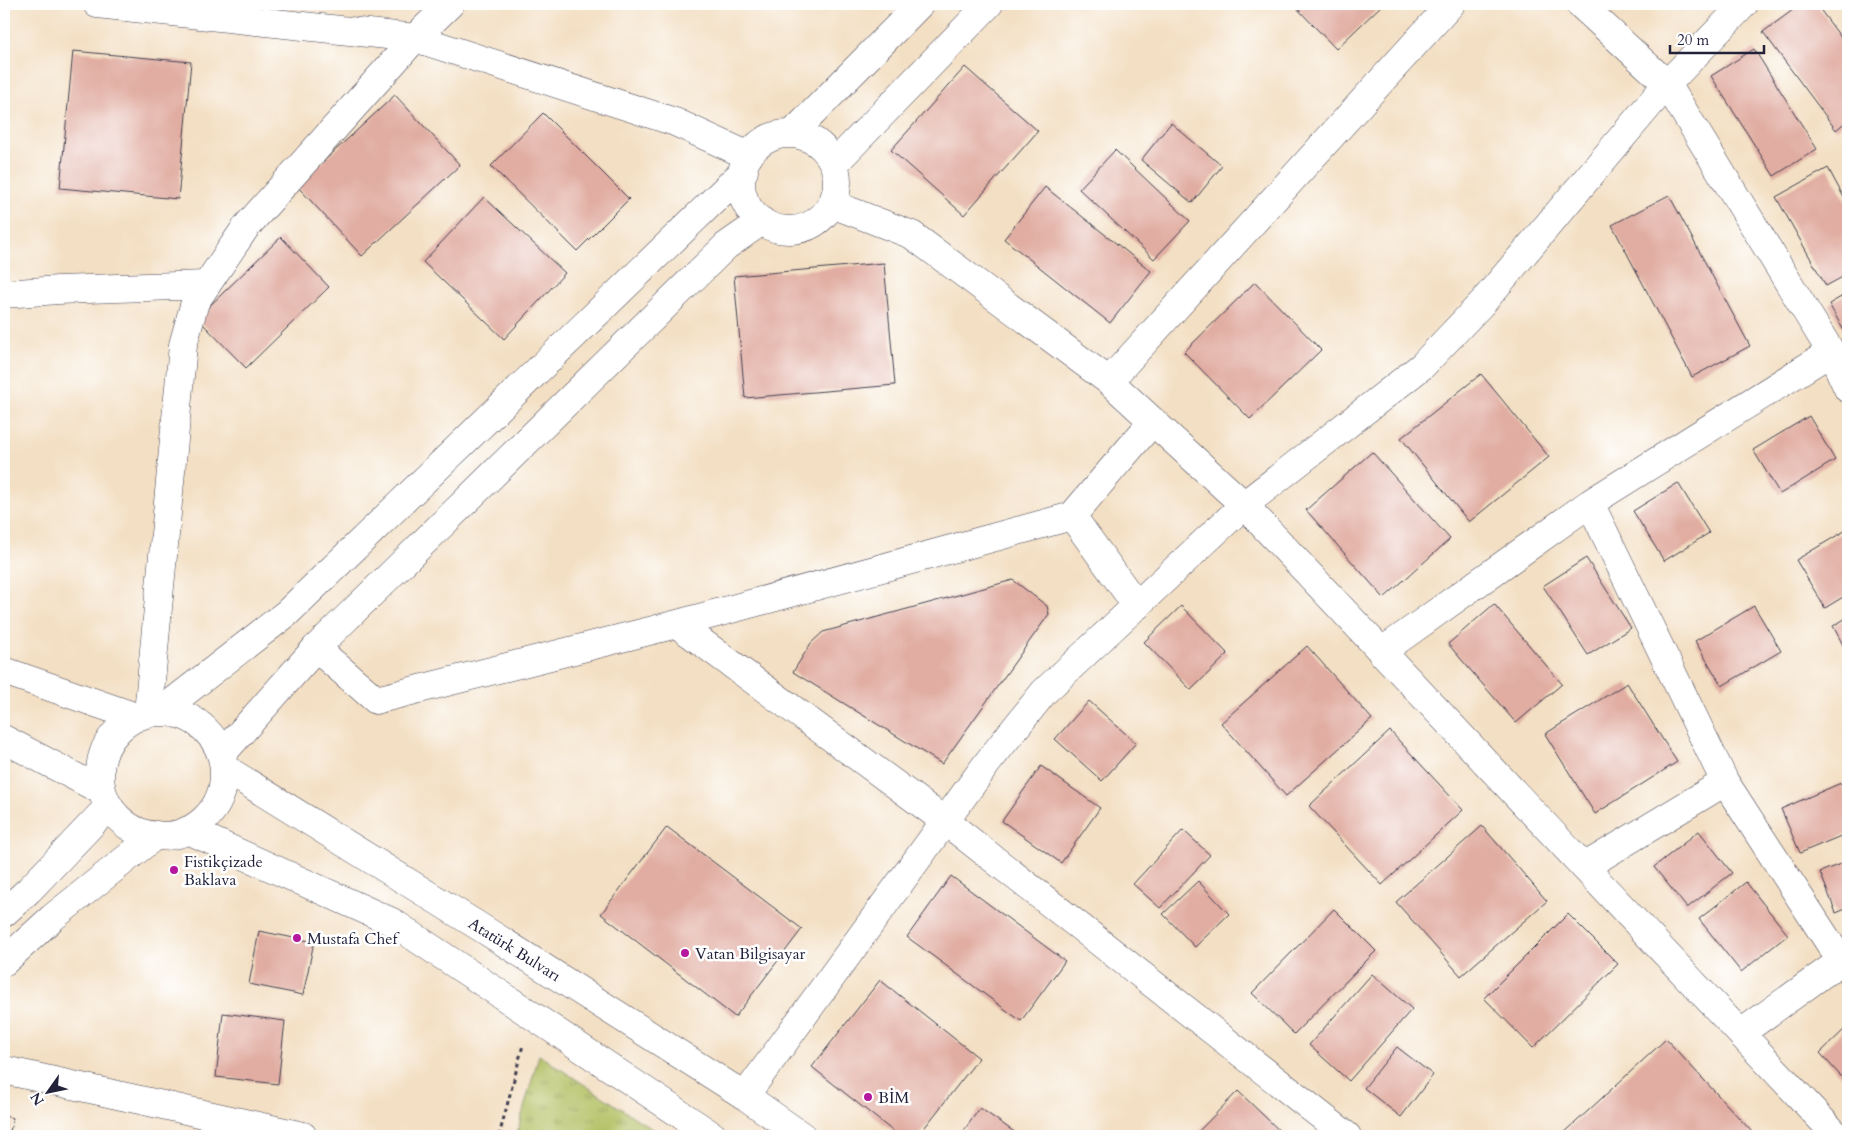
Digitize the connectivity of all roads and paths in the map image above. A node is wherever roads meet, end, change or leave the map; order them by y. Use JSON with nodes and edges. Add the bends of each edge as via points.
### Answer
{"nodes":[{"id":1,"x":97,"y":4,"type":"edge"},
{"id":2,"x":450,"y":4,"type":"edge"},
{"id":3,"x":920,"y":4,"type":"edge"},
{"id":4,"x":989,"y":4,"type":"edge"},
{"id":5,"x":1451,"y":4,"type":"edge"},
{"id":6,"x":1580,"y":4,"type":"edge"},
{"id":7,"x":1744,"y":4,"type":"edge"},
{"id":8,"x":415,"y":38,"type":"junction"},
{"id":9,"x":1667,"y":84,"type":"junction"},
{"id":10,"x":792,"y":134,"type":"junction"},
{"id":11,"x":746,"y":163,"type":"junction"},
{"id":12,"x":834,"y":164,"type":"junction"},
{"id":13,"x":832,"y":204,"type":"junction"},
{"id":14,"x":762,"y":220,"type":"junction"},
{"id":15,"x":206,"y":285,"type":"junction"},
{"id":16,"x":4,"y":294,"type":"edge"},
{"id":17,"x":1830,"y":352,"type":"junction"},
{"id":18,"x":1109,"y":381,"type":"junction"},
{"id":19,"x":1848,"y":389,"type":"edge"},
{"id":20,"x":1153,"y":421,"type":"junction"},
{"id":21,"x":1590,"y":503,"type":"junction"},
{"id":22,"x":1244,"y":505,"type":"junction"},
{"id":23,"x":1072,"y":516,"type":"junction"},
{"id":24,"x":1137,"y":606,"type":"junction"},
{"id":25,"x":677,"y":624,"type":"junction"},
{"id":26,"x":316,"y":648,"type":"junction"},
{"id":27,"x":1381,"y":652,"type":"junction"},
{"id":28,"x":4,"y":671,"type":"edge"},
{"id":29,"x":149,"y":714,"type":"junction"},
{"id":30,"x":4,"y":739,"type":"edge"},
{"id":31,"x":222,"y":761,"type":"junction"},
{"id":32,"x":1725,"y":782,"type":"junction"},
{"id":33,"x":106,"y":798,"type":"junction"},
{"id":34,"x":946,"y":821,"type":"junction"},
{"id":35,"x":188,"y":830,"type":"junction"},
{"id":36,"x":156,"y":835,"type":"junction"},
{"id":37,"x":1584,"y":867,"type":"junction"},
{"id":38,"x":4,"y":913,"type":"edge"},
{"id":39,"x":1845,"y":960,"type":"edge"},
{"id":40,"x":4,"y":962,"type":"edge"},
{"id":41,"x":531,"y":1014,"type":"junction"},
{"id":42,"x":1741,"y":1033,"type":"junction"},
{"id":43,"x":4,"y":1070,"type":"edge"},
{"id":44,"x":745,"y":1096,"type":"junction"},
{"id":45,"x":303,"y":1136,"type":"edge"},
{"id":46,"x":499,"y":1136,"type":"edge"},
{"id":47,"x":713,"y":1136,"type":"edge"},
{"id":48,"x":802,"y":1136,"type":"edge"},
{"id":49,"x":1347,"y":1136,"type":"edge"},
{"id":50,"x":1837,"y":1136,"type":"edge"}],
"edges":[{"from":1,"to":8,"type":"street"},
{"from":2,"to":8,"type":"street"},
{"from":3,"to":10,"type":"street"},
{"from":4,"to":12,"type":"street"},
{"from":5,"to":18,"type":"street"},
{"from":6,"to":9,"type":"street"},
{"from":7,"to":9,"type":"street"},
{"from":8,"to":11,"type":"street","via":[[675,122]]},
{"from":8,"to":15,"type":"street","via":[[246,227]]},
{"from":9,"to":17,"type":"street"},
{"from":9,"to":22,"type":"street","via":[[1483,302],[1422,366]]},
{"from":10,"to":11,"type":"street","via":[[773,136],[759,144]]},
{"from":10,"to":12,"type":"street","via":[[819,144]]},
{"from":11,"to":14,"type":"street","via":[[741,182],[745,201],[754,215]]},
{"from":11,"to":29,"type":"street","via":[[287,613]]},
{"from":12,"to":13,"type":"street","via":[[837,173]]},
{"from":13,"to":14,"type":"street","via":[[819,220],[793,230],[776,228]]},
{"from":13,"to":18,"type":"street","via":[[912,235]]},
{"from":14,"to":26,"type":"street","via":[[726,246]]},
{"from":15,"to":16,"type":"street"},
{"from":15,"to":29,"type":"street","via":[[195,302],[184,345]]},
{"from":17,"to":19,"type":"street"},
{"from":17,"to":21,"type":"street"},
{"from":18,"to":20,"type":"street"},
{"from":20,"to":22,"type":"street"},
{"from":20,"to":23,"type":"street"},
{"from":21,"to":27,"type":"street"},
{"from":21,"to":32,"type":"street"},
{"from":22,"to":24,"type":"street"},
{"from":22,"to":27,"type":"street"},
{"from":23,"to":24,"type":"street"},
{"from":23,"to":25,"type":"street"},
{"from":24,"to":34,"type":"street","via":[[1044,692]]},
{"from":25,"to":26,"type":"street","via":[[376,700]]},
{"from":25,"to":34,"type":"street"},
{"from":26,"to":31,"type":"street"},
{"from":27,"to":37,"type":"street"},
{"from":28,"to":29,"type":"street"},
{"from":29,"to":31,"type":"street","via":[[186,717],[198,723],[216,743]]},
{"from":29,"to":33,"type":"street","via":[[126,723],[108,741],[100,765]]},
{"from":30,"to":33,"type":"street"},
{"from":31,"to":35,"type":"street","via":[[223,783],[219,798],[201,822]]},
{"from":31,"to":44,"type":"street","name":"Atatürk Bulvarı"},
{"from":32,"to":37,"type":"street"},
{"from":32,"to":39,"type":"street"},
{"from":33,"to":36,"type":"street","via":[[118,818],[129,826]]},
{"from":33,"to":38,"type":"street","via":[[28,890]]},
{"from":34,"to":44,"type":"street"},
{"from":34,"to":49,"type":"street"},
{"from":35,"to":36,"type":"street","via":[[173,835]]},
{"from":35,"to":41,"type":"street","via":[[392,922]]},
{"from":36,"to":40,"type":"street","via":[[52,918]]},
{"from":37,"to":42,"type":"street"},
{"from":39,"to":42,"type":"street"},
{"from":41,"to":46,"type":"path"},
{"from":41,"to":47,"type":"street"},
{"from":42,"to":50,"type":"street"},
{"from":43,"to":45,"type":"street"},
{"from":44,"to":48,"type":"street","name":"Atatürk Bulvarı"}]}
